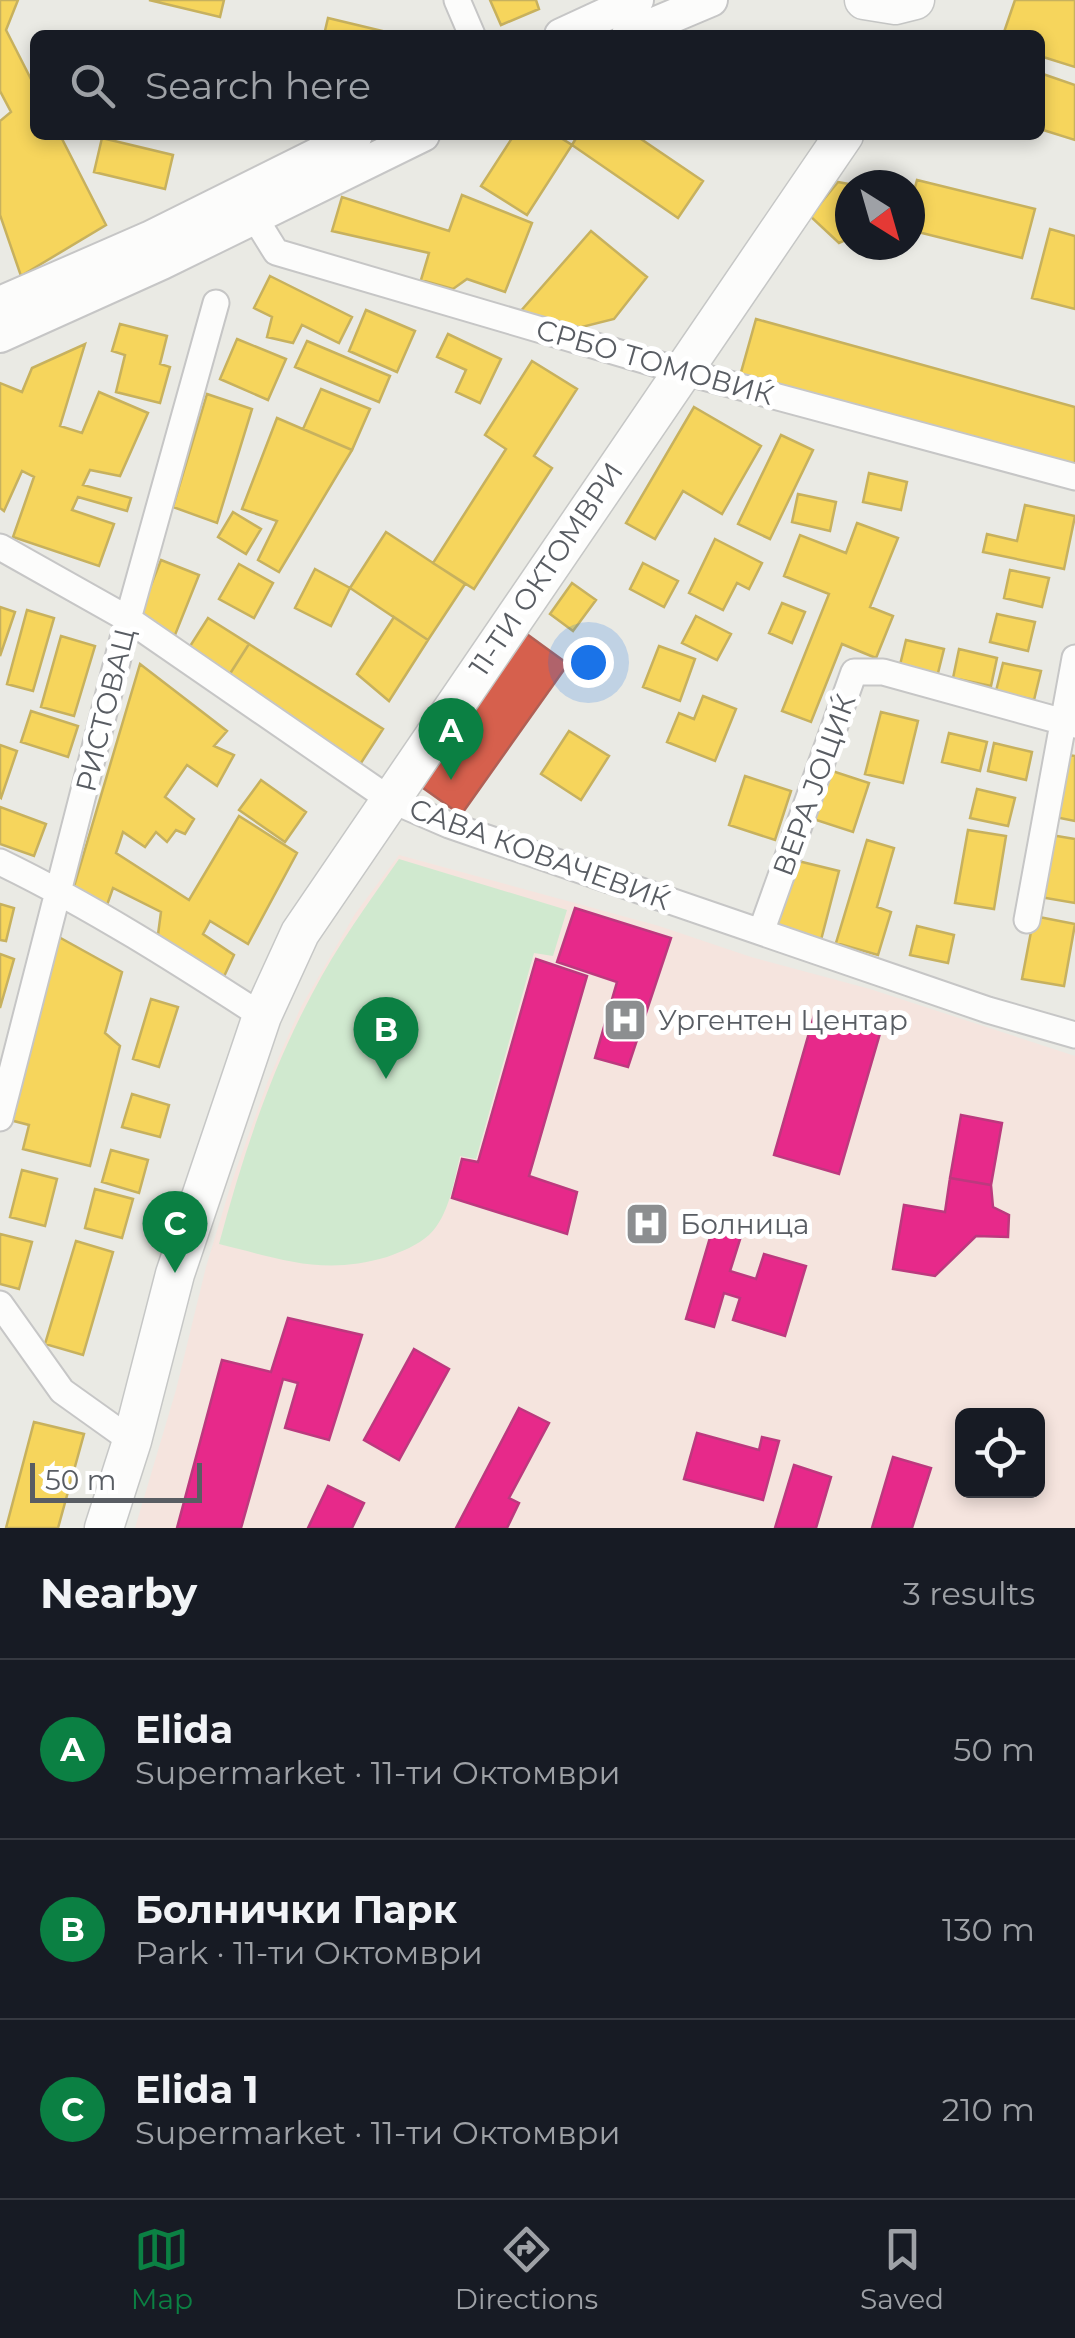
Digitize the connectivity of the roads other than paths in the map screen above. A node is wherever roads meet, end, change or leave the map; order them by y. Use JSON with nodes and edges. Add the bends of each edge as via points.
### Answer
{"nodes":[{"id":1,"x":457,"y":0,"type":"edge"},
{"id":2,"x":637,"y":0,"type":"edge"},
{"id":3,"x":711,"y":0,"type":"edge"},
{"id":4,"x":862,"y":0,"type":"edge"},
{"id":5,"x":915,"y":0,"type":"edge"},
{"id":6,"x":928,"y":0,"type":"edge"},
{"id":7,"x":470,"y":30,"type":"edge"},
{"id":8,"x":572,"y":30,"type":"edge"},
{"id":9,"x":640,"y":30,"type":"edge"},
{"id":10,"x":869,"y":30,"type":"edge"},
{"id":11,"x":915,"y":30,"type":"edge"},
{"id":12,"x":346,"y":140,"type":"edge"},
{"id":13,"x":413,"y":140,"type":"edge"},
{"id":14,"x":841,"y":140,"type":"edge"},
{"id":15,"x":254,"y":218,"type":"junction"},
{"id":16,"x":216,"y":302,"type":"dead end"},
{"id":17,"x":0,"y":303,"type":"edge"},
{"id":18,"x":0,"y":336,"type":"edge"},
{"id":19,"x":681,"y":371,"type":"junction"},
{"id":20,"x":1075,"y":478,"type":"edge"},
{"id":21,"x":0,"y":547,"type":"edge"},
{"id":22,"x":128,"y":619,"type":"junction"},
{"id":23,"x":1075,"y":658,"type":"edge"},
{"id":24,"x":1069,"y":724,"type":"edge"},
{"id":25,"x":389,"y":799,"type":"junction"},
{"id":26,"x":0,"y":862,"type":"edge"},
{"id":27,"x":59,"y":890,"type":"junction"},
{"id":28,"x":1027,"y":920,"type":"dead end"},
{"id":29,"x":762,"y":932,"type":"junction"},
{"id":30,"x":262,"y":1016,"type":"junction"},
{"id":31,"x":1075,"y":1035,"type":"edge"},
{"id":32,"x":0,"y":1118,"type":"edge"},
{"id":33,"x":0,"y":1304,"type":"edge"},
{"id":34,"x":132,"y":1440,"type":"junction"},
{"id":35,"x":104,"y":1528,"type":"edge"}],
"edges":[{"from":1,"to":7,"type":"street"},
{"from":2,"to":8,"type":"street"},
{"from":3,"to":9,"type":"street"},
{"from":4,"to":5,"type":"main road"},
{"from":4,"to":10,"type":"main road"},
{"from":6,"to":11,"type":"main road"},
{"from":12,"to":17,"type":"street"},
{"from":13,"to":15,"type":"street"},
{"from":14,"to":19,"type":"main road","name":"11-ТИ ОКТОМВРИ"},
{"from":15,"to":18,"type":"street"},
{"from":15,"to":19,"type":"street","name":"СРБО ТОМОВИЌ","via":[[276,252]]},
{"from":16,"to":22,"type":"street","name":"РИСТОВАЦ"},
{"from":19,"to":20,"type":"street","name":"СРБО ТОМОВИЌ"},
{"from":19,"to":25,"type":"main road","name":"11-ТИ ОКТОМВРИ"},
{"from":21,"to":22,"type":"street","name":"САВА КОВАЧЕВИЌ"},
{"from":22,"to":25,"type":"street","name":"САВА КОВАЧЕВИЌ"},
{"from":22,"to":27,"type":"street","name":"РИСТОВАЦ"},
{"from":23,"to":24,"type":"street"},
{"from":24,"to":28,"type":"street"},
{"from":24,"to":29,"type":"street","name":"ВЕРА ЈОЦИЌ","via":[[883,672],[854,672]]},
{"from":25,"to":29,"type":"street","name":"САВА КОВАЧЕВИЌ","via":[[448,826]]},
{"from":25,"to":30,"type":"main road","name":"11-ТИ ОКТОМВРИ","via":[[300,933]]},
{"from":26,"to":27,"type":"street"},
{"from":27,"to":30,"type":"street"},
{"from":27,"to":32,"type":"street","name":"РИСТОВАЦ"},
{"from":29,"to":31,"type":"street","name":"САВА КОВАЧЕВИЌ"},
{"from":30,"to":34,"type":"main road","name":"11-ТИ ОКТОМВРИ","via":[[176,1274]]},
{"from":33,"to":34,"type":"street","via":[[62,1391]]},
{"from":34,"to":35,"type":"main road","name":"11-ТИ ОКТОМВРИ"}]}
